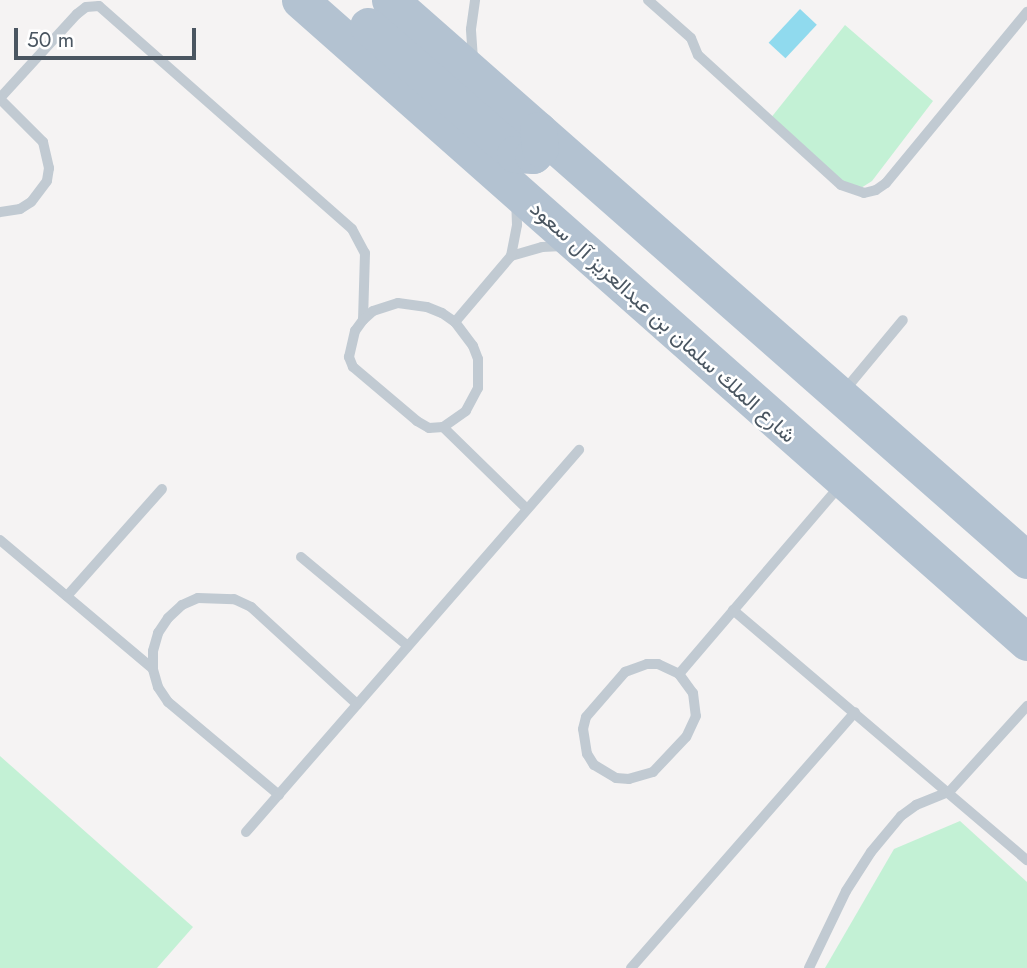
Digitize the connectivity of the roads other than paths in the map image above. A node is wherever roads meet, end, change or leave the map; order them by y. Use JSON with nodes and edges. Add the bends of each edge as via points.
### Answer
{"nodes":[{"id":1,"x":300,"y":0,"type":"edge"},
{"id":2,"x":338,"y":0,"type":"edge"},
{"id":3,"x":390,"y":0,"type":"edge"},
{"id":4,"x":475,"y":0,"type":"edge"},
{"id":5,"x":648,"y":0,"type":"edge"},
{"id":6,"x":1027,"y":12,"type":"edge"},
{"id":7,"x":476,"y":76,"type":"junction"},
{"id":8,"x":0,"y":98,"type":"edge"},
{"id":9,"x":538,"y":130,"type":"junction"},
{"id":10,"x":513,"y":189,"type":"junction"},
{"id":11,"x":0,"y":212,"type":"edge"},
{"id":12,"x":578,"y":246,"type":"junction"},
{"id":13,"x":511,"y":256,"type":"junction"},
{"id":14,"x":363,"y":320,"type":"junction"},
{"id":15,"x":903,"y":320,"type":"dead end"},
{"id":16,"x":455,"y":322,"type":"junction"},
{"id":17,"x":839,"y":395,"type":"junction"},
{"id":18,"x":443,"y":427,"type":"junction"},
{"id":19,"x":579,"y":450,"type":"dead end"},
{"id":20,"x":843,"y":482,"type":"junction"},
{"id":21,"x":162,"y":489,"type":"dead end"},
{"id":22,"x":527,"y":509,"type":"junction"},
{"id":23,"x":0,"y":540,"type":"edge"},
{"id":24,"x":301,"y":557,"type":"dead end"},
{"id":25,"x":1027,"y":560,"type":"edge"},
{"id":26,"x":67,"y":596,"type":"junction"},
{"id":27,"x":733,"y":610,"type":"junction"},
{"id":28,"x":1027,"y":642,"type":"edge"},
{"id":29,"x":408,"y":646,"type":"junction"},
{"id":30,"x":153,"y":669,"type":"junction"},
{"id":31,"x":679,"y":674,"type":"junction"},
{"id":32,"x":357,"y":704,"type":"junction"},
{"id":33,"x":1027,"y":706,"type":"edge"},
{"id":34,"x":855,"y":712,"type":"junction"},
{"id":35,"x":950,"y":791,"type":"junction"},
{"id":36,"x":279,"y":795,"type":"junction"},
{"id":37,"x":246,"y":832,"type":"dead end"},
{"id":38,"x":1027,"y":860,"type":"edge"},
{"id":39,"x":631,"y":968,"type":"edge"},
{"id":40,"x":809,"y":968,"type":"edge"}],
"edges":[{"from":1,"to":10,"type":"main road","name":"شارع الملك سلمان بن عبدالعزيز آل سعود"},
{"from":2,"to":9,"type":"main road","via":[[515,154],[533,155],[540,148]]},
{"from":3,"to":7,"type":"main road"},
{"from":4,"to":7,"type":"lane","via":[[471,29]]},
{"from":5,"to":6,"type":"lane","via":[[691,38],[698,55],[841,185],[864,192],[886,183]]},
{"from":7,"to":9,"type":"main road"},
{"from":8,"to":11,"type":"lane","via":[[43,142],[49,168],[47,181],[31,202]]},
{"from":8,"to":14,"type":"lane","via":[[77,14],[86,6],[99,6],[352,229],[365,253]]},
{"from":9,"to":17,"type":"main road"},
{"from":10,"to":12,"type":"main road","name":"شارع الملك سلمان بن عبدالعزيز آل سعود"},
{"from":10,"to":13,"type":"lane","via":[[517,225]]},
{"from":12,"to":13,"type":"lane","via":[[542,247]]},
{"from":12,"to":20,"type":"main road","name":"شارع الملك سلمان بن عبدالعزيز آل سعود"},
{"from":13,"to":16,"type":"lane"},
{"from":14,"to":16,"type":"lane","via":[[373,311],[398,303],[427,307]]},
{"from":14,"to":18,"type":"lane","via":[[350,344],[353,367],[416,421],[429,428]]},
{"from":15,"to":17,"type":"lane"},
{"from":16,"to":18,"type":"lane","via":[[475,352],[478,388],[466,411]]},
{"from":17,"to":25,"type":"main road"},
{"from":18,"to":22,"type":"lane"},
{"from":19,"to":22,"type":"lane"},
{"from":20,"to":27,"type":"lane"},
{"from":20,"to":28,"type":"main road","name":"شارع الملك سلمان بن عبدالعزيز آل سعود"},
{"from":21,"to":26,"type":"lane"},
{"from":22,"to":29,"type":"lane"},
{"from":23,"to":26,"type":"lane"},
{"from":24,"to":29,"type":"lane"},
{"from":26,"to":30,"type":"lane"},
{"from":27,"to":31,"type":"lane"},
{"from":27,"to":34,"type":"lane"},
{"from":29,"to":32,"type":"lane"},
{"from":30,"to":32,"type":"lane","via":[[158,633],[175,611],[198,598],[234,598],[251,607]]},
{"from":30,"to":36,"type":"lane","via":[[168,702]]},
{"from":31,"to":31,"type":"lane","via":[[658,664],[635,667],[593,706],[583,729],[594,765],[616,778],[641,777],[653,772],[686,737],[696,704]]},
{"from":32,"to":36,"type":"lane"},
{"from":33,"to":35,"type":"lane"},
{"from":34,"to":35,"type":"lane"},
{"from":34,"to":39,"type":"lane"},
{"from":35,"to":38,"type":"lane"},
{"from":35,"to":40,"type":"lane","via":[[901,816],[871,852],[846,891]]},
{"from":36,"to":37,"type":"lane"}]}
